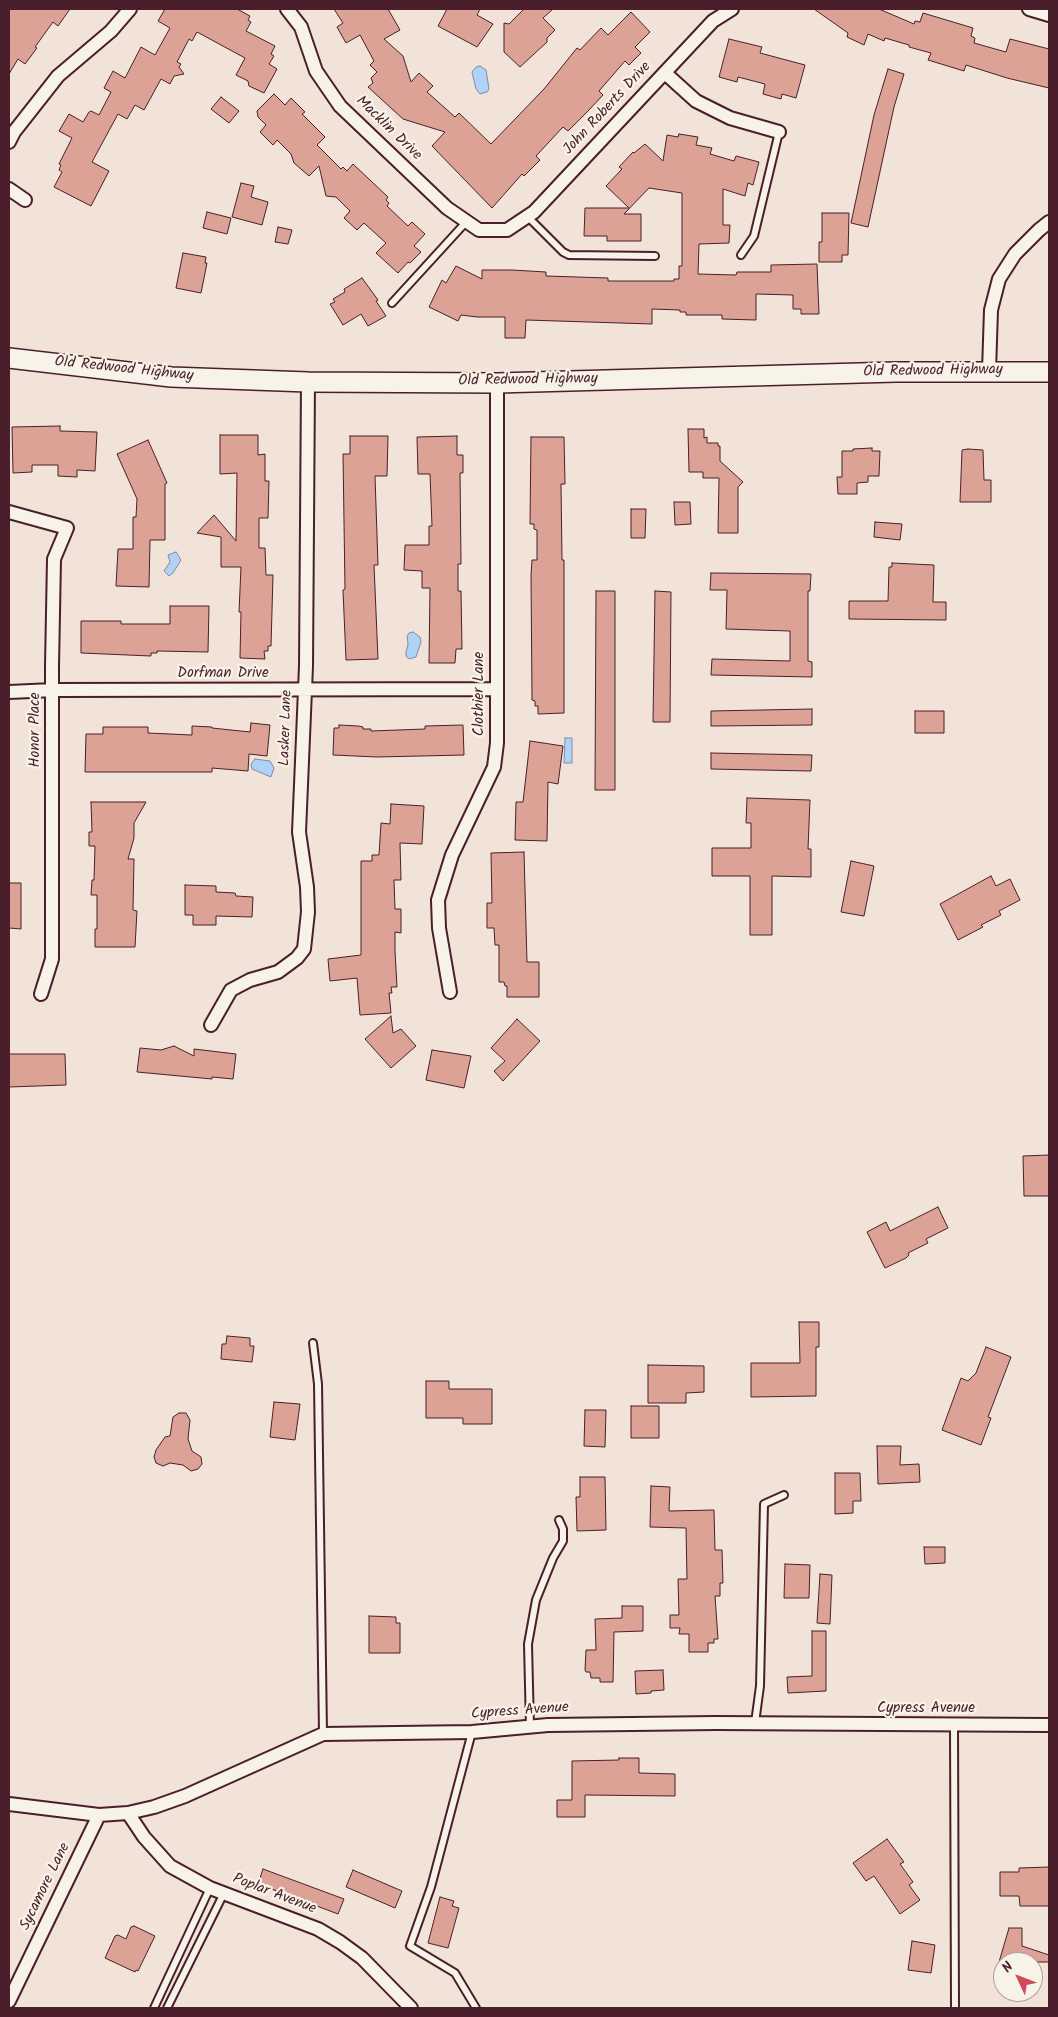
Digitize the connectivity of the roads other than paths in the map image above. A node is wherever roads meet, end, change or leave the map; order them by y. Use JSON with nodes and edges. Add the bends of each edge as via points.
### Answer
{"nodes":[{"id":1,"x":130,"y":9,"type":"edge"},
{"id":2,"x":287,"y":9,"type":"edge"},
{"id":3,"x":732,"y":9,"type":"edge"},
{"id":4,"x":1029,"y":9,"type":"edge"},
{"id":5,"x":1049,"y":15,"type":"edge"},
{"id":6,"x":665,"y":73,"type":"junction"},
{"id":7,"x":779,"y":132,"type":"joint"},
{"id":8,"x":9,"y":142,"type":"edge"},
{"id":9,"x":9,"y":189,"type":"edge"},
{"id":10,"x":25,"y":200,"type":"dead end"},
{"id":11,"x":527,"y":216,"type":"junction"},
{"id":12,"x":467,"y":221,"type":"junction"},
{"id":13,"x":1049,"y":222,"type":"edge"},
{"id":14,"x":507,"y":230,"type":"joint"},
{"id":15,"x":741,"y":254,"type":"dead end"},
{"id":16,"x":655,"y":256,"type":"dead end"},
{"id":17,"x":392,"y":303,"type":"dead end"},
{"id":18,"x":9,"y":358,"type":"edge"},
{"id":19,"x":989,"y":371,"type":"junction"},
{"id":20,"x":1049,"y":372,"type":"edge"},
{"id":21,"x":308,"y":382,"type":"junction"},
{"id":22,"x":497,"y":383,"type":"junction"},
{"id":23,"x":9,"y":512,"type":"edge"},
{"id":24,"x":497,"y":689,"type":"junction"},
{"id":25,"x":53,"y":690,"type":"junction"},
{"id":26,"x":305,"y":690,"type":"junction"},
{"id":27,"x":9,"y":692,"type":"edge"},
{"id":28,"x":450,"y":992,"type":"dead end"},
{"id":29,"x":41,"y":994,"type":"dead end"},
{"id":30,"x":211,"y":1025,"type":"dead end"},
{"id":31,"x":313,"y":1343,"type":"dead end"},
{"id":32,"x":784,"y":1495,"type":"dead end"},
{"id":33,"x":559,"y":1520,"type":"dead end"},
{"id":34,"x":755,"y":1723,"type":"junction"},
{"id":35,"x":1049,"y":1725,"type":"edge"},
{"id":36,"x":954,"y":1726,"type":"junction"},
{"id":37,"x":530,"y":1727,"type":"junction"},
{"id":38,"x":472,"y":1732,"type":"junction"},
{"id":39,"x":323,"y":1734,"type":"junction"},
{"id":40,"x":9,"y":1804,"type":"edge"},
{"id":41,"x":128,"y":1813,"type":"junction"},
{"id":42,"x":98,"y":1814,"type":"junction"},
{"id":43,"x":210,"y":1888,"type":"junction"},
{"id":44,"x":224,"y":1893,"type":"junction"},
{"id":45,"x":9,"y":2001,"type":"edge"},
{"id":46,"x":154,"y":2008,"type":"edge"},
{"id":47,"x":167,"y":2008,"type":"edge"},
{"id":48,"x":411,"y":2008,"type":"edge"},
{"id":49,"x":476,"y":2008,"type":"edge"},
{"id":50,"x":955,"y":2008,"type":"edge"}],
"edges":[{"from":1,"to":8,"type":"street","via":[[111,31],[58,76]]},
{"from":2,"to":12,"type":"street","name":"Macklin Drive","via":[[301,27],[316,71],[340,106],[447,208]]},
{"from":3,"to":6,"type":"street","name":"John Roberts Drive","via":[[713,21]]},
{"from":4,"to":5,"type":"street"},
{"from":6,"to":7,"type":"street","via":[[696,101],[730,118]]},
{"from":6,"to":11,"type":"street","name":"John Roberts Drive"},
{"from":7,"to":15,"type":"lane","via":[[754,236]]},
{"from":9,"to":10,"type":"street"},
{"from":11,"to":14,"type":"street","name":"John Roberts Drive"},
{"from":11,"to":16,"type":"lane","via":[[569,255]]},
{"from":12,"to":14,"type":"street","name":"Macklin Drive","via":[[479,230]]},
{"from":12,"to":17,"type":"lane"},
{"from":13,"to":19,"type":"street","via":[[1015,254],[999,279],[991,310]]},
{"from":18,"to":21,"type":"main road","name":"Old Redwood Highway","via":[[171,377]]},
{"from":19,"to":20,"type":"main road","name":"Old Redwood Highway"},
{"from":19,"to":22,"type":"main road","name":"Old Redwood Highway"},
{"from":21,"to":22,"type":"main road","name":"Old Redwood Highway"},
{"from":21,"to":26,"type":"street","name":"Lasker Lane"},
{"from":22,"to":24,"type":"street","name":"Clothier Lane"},
{"from":23,"to":25,"type":"street","name":"Honor Place","via":[[66,528],[54,559]]},
{"from":24,"to":26,"type":"street","name":"Dorfman Drive"},
{"from":24,"to":28,"type":"street","name":"Clothier Lane","via":[[494,767],[452,855],[438,900],[439,928]]},
{"from":25,"to":26,"type":"street","name":"Dorfman Drive"},
{"from":25,"to":27,"type":"street","name":"Dorfman Drive"},
{"from":25,"to":29,"type":"street","name":"Honor Place","via":[[52,959]]},
{"from":26,"to":30,"type":"street","name":"Lasker Lane","via":[[299,832],[307,887],[304,949],[278,972],[250,980],[231,990]]},
{"from":31,"to":39,"type":"lane","via":[[318,1384]]},
{"from":32,"to":34,"type":"lane","via":[[764,1504],[760,1686]]},
{"from":33,"to":37,"type":"lane","via":[[563,1541],[536,1600],[528,1644]]},
{"from":34,"to":36,"type":"street","name":"Cypress Avenue"},
{"from":34,"to":37,"type":"street","name":"Cypress Avenue"},
{"from":35,"to":36,"type":"street","name":"Cypress Avenue"},
{"from":36,"to":50,"type":"lane"},
{"from":37,"to":38,"type":"street","name":"Cypress Avenue"},
{"from":38,"to":39,"type":"street","name":"Cypress Avenue"},
{"from":38,"to":49,"type":"lane","via":[[431,1887],[410,1946],[455,1973]]},
{"from":39,"to":41,"type":"street","name":"Cypress Avenue","via":[[185,1796]]},
{"from":40,"to":42,"type":"street","name":"Cypress Avenue"},
{"from":41,"to":42,"type":"street","name":"Cypress Avenue"},
{"from":41,"to":43,"type":"street","name":"Poplar Avenue","via":[[170,1866]]},
{"from":42,"to":45,"type":"street","name":"Sycamore Lane"},
{"from":43,"to":44,"type":"street","name":"Poplar Avenue"},
{"from":43,"to":46,"type":"lane"},
{"from":44,"to":47,"type":"lane"},
{"from":44,"to":48,"type":"street","name":"Poplar Avenue","via":[[318,1929],[340,1942],[368,1963]]}]}
